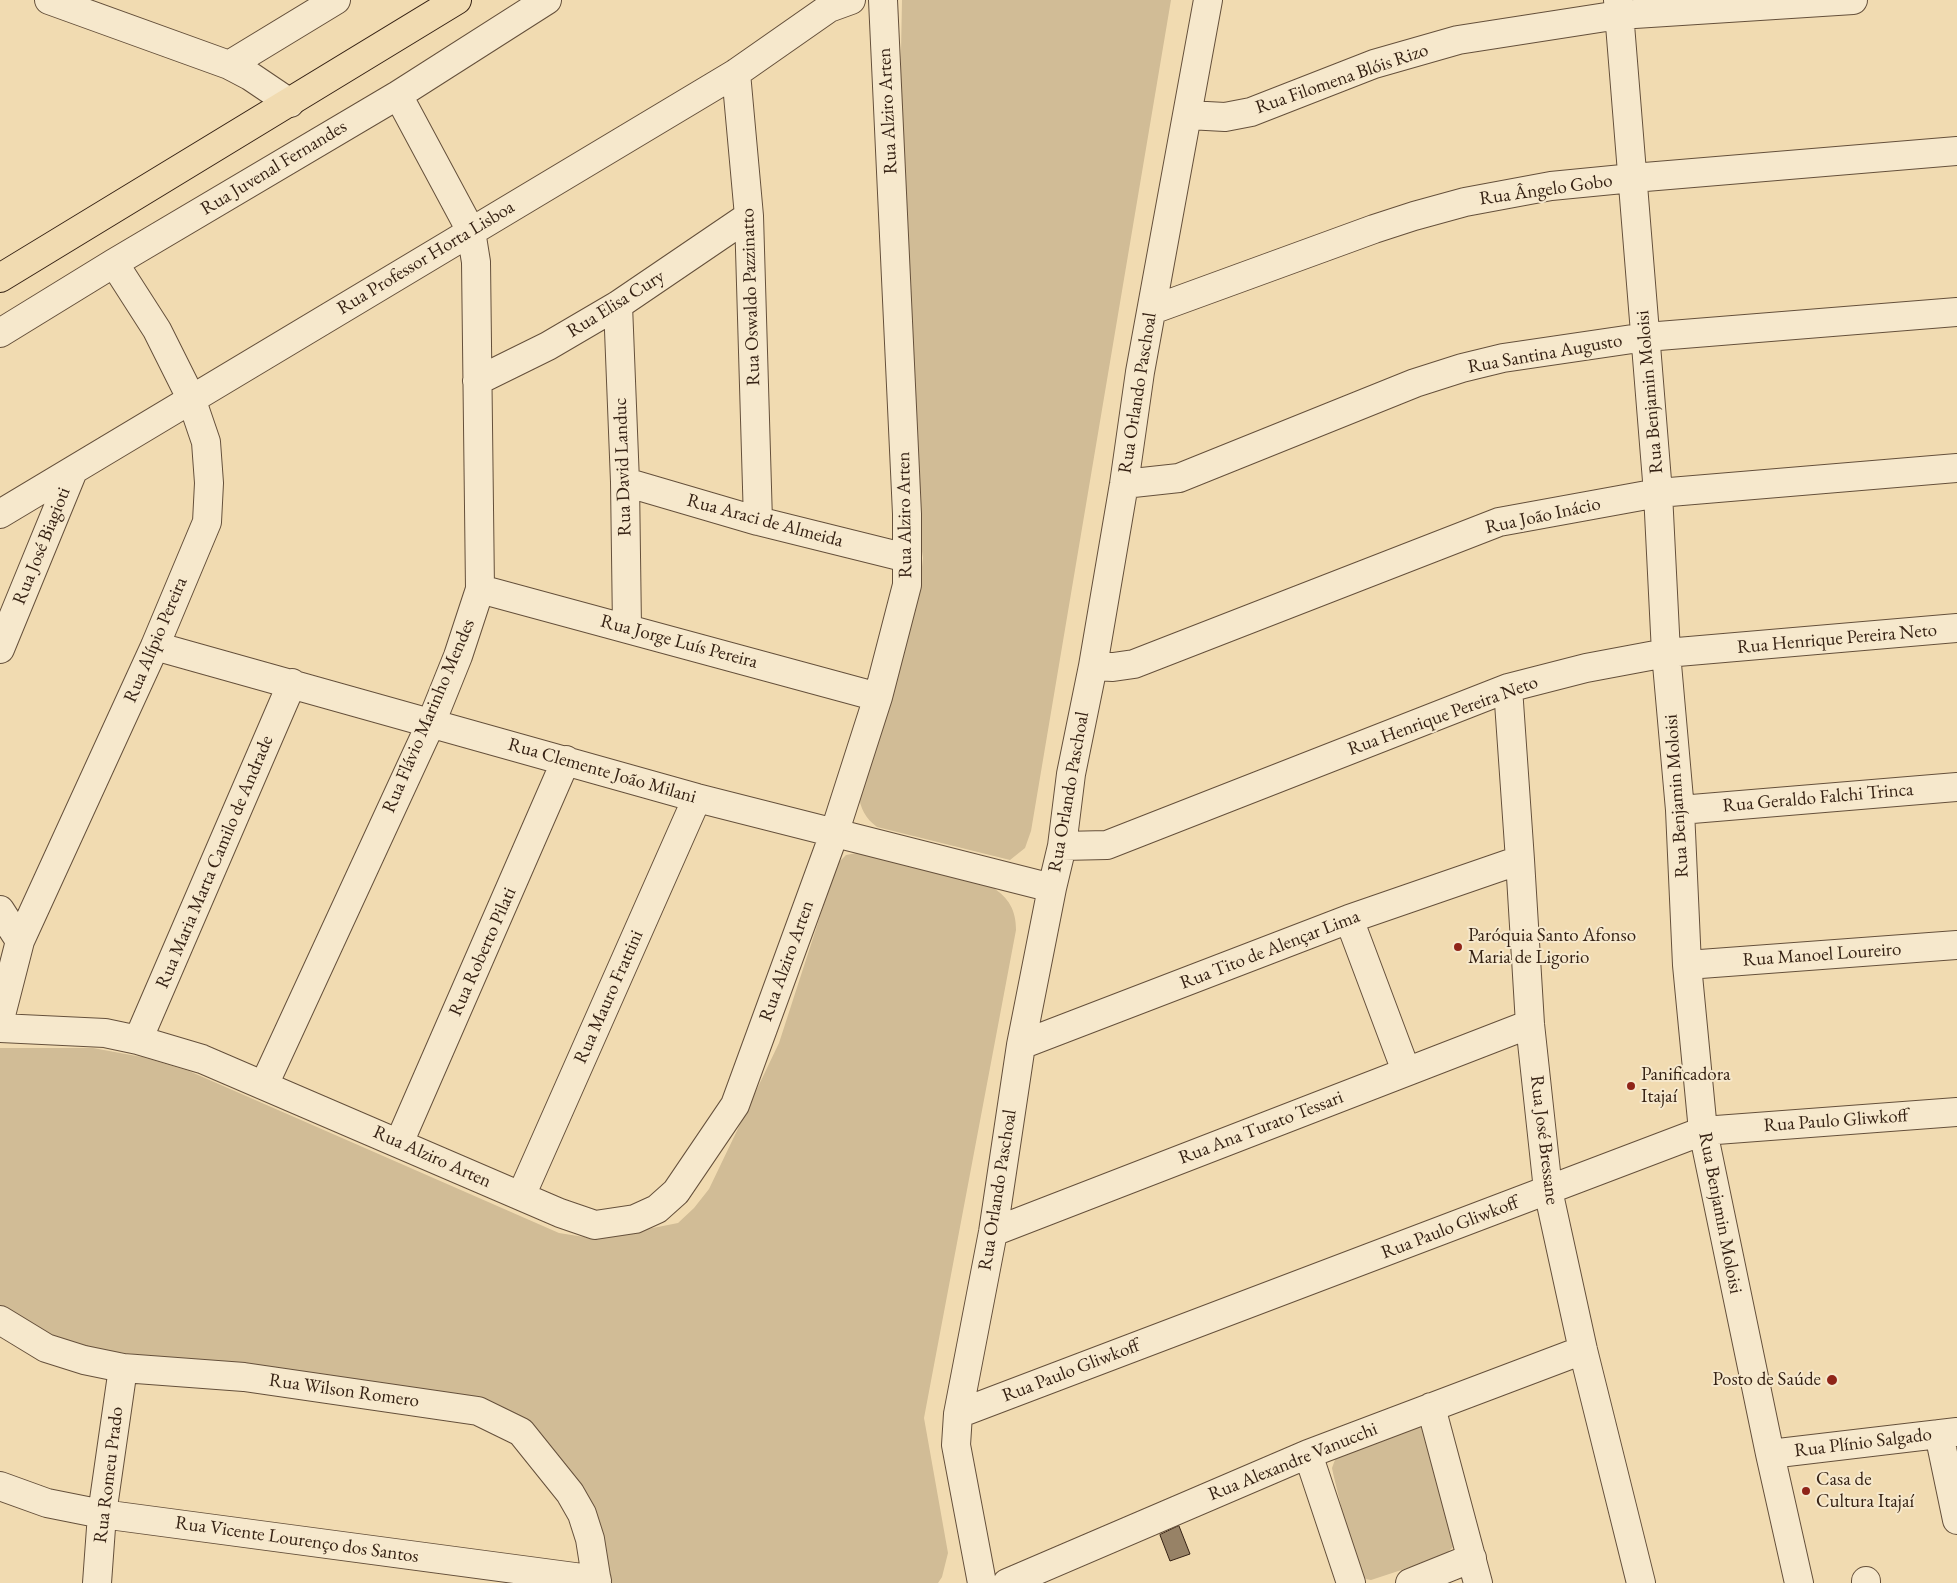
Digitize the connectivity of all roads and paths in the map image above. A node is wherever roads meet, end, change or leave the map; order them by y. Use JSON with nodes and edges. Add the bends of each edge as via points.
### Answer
{"nodes":[{"id":1,"x":49,"y":0,"type":"edge"},
{"id":2,"x":336,"y":0,"type":"edge"},
{"id":3,"x":457,"y":0,"type":"edge"},
{"id":4,"x":548,"y":0,"type":"edge"},
{"id":5,"x":851,"y":0,"type":"edge"},
{"id":6,"x":883,"y":0,"type":"edge"},
{"id":7,"x":1208,"y":0,"type":"edge"},
{"id":8,"x":1853,"y":0,"type":"edge"},
{"id":9,"x":1619,"y":7,"type":"edge"},
{"id":10,"x":229,"y":65,"type":"junction"},
{"id":11,"x":736,"y":73,"type":"junction"},
{"id":12,"x":398,"y":95,"type":"junction"},
{"id":13,"x":290,"y":103,"type":"junction"},
{"id":14,"x":1188,"y":115,"type":"junction"},
{"id":15,"x":1957,"y":151,"type":"edge"},
{"id":16,"x":1633,"y":178,"type":"junction"},
{"id":17,"x":749,"y":216,"type":"junction"},
{"id":18,"x":471,"y":231,"type":"junction"},
{"id":19,"x":114,"y":263,"type":"junction"},
{"id":20,"x":0,"y":278,"type":"edge"},
{"id":21,"x":618,"y":305,"type":"junction"},
{"id":22,"x":1152,"y":310,"type":"junction"},
{"id":23,"x":1957,"y":312,"type":"edge"},
{"id":24,"x":0,"y":333,"type":"edge"},
{"id":25,"x":1646,"y":336,"type":"junction"},
{"id":26,"x":477,"y":381,"type":"junction"},
{"id":27,"x":192,"y":398,"type":"junction"},
{"id":28,"x":1957,"y":468,"type":"edge"},
{"id":29,"x":73,"y":471,"type":"junction"},
{"id":30,"x":624,"y":482,"type":"junction"},
{"id":31,"x":1124,"y":484,"type":"junction"},
{"id":32,"x":1658,"y":493,"type":"junction"},
{"id":33,"x":0,"y":514,"type":"edge"},
{"id":34,"x":758,"y":521,"type":"junction"},
{"id":35,"x":907,"y":558,"type":"junction"},
{"id":36,"x":480,"y":589,"type":"junction"},
{"id":37,"x":627,"y":628,"type":"junction"},
{"id":38,"x":1957,"y":628,"type":"edge"},
{"id":39,"x":155,"y":646,"type":"junction"},
{"id":40,"x":0,"y":649,"type":"edge"},
{"id":41,"x":1666,"y":653,"type":"junction"},
{"id":42,"x":1092,"y":666,"type":"junction"},
{"id":43,"x":292,"y":683,"type":"junction"},
{"id":44,"x":1508,"y":688,"type":"junction"},
{"id":45,"x":878,"y":697,"type":"junction"},
{"id":46,"x":431,"y":723,"type":"junction"},
{"id":47,"x":566,"y":760,"type":"junction"},
{"id":48,"x":1957,"y":787,"type":"edge"},
{"id":49,"x":697,"y":798,"type":"junction"},
{"id":50,"x":1680,"y":810,"type":"junction"},
{"id":51,"x":834,"y":834,"type":"junction"},
{"id":52,"x":1062,"y":846,"type":"junction"},
{"id":53,"x":1520,"y":860,"type":"junction"},
{"id":54,"x":1052,"y":888,"type":"junction"},
{"id":55,"x":0,"y":910,"type":"edge"},
{"id":56,"x":1349,"y":919,"type":"junction"},
{"id":57,"x":20,"y":941,"type":"junction"},
{"id":58,"x":1957,"y":945,"type":"edge"},
{"id":59,"x":1687,"y":965,"type":"junction"},
{"id":60,"x":0,"y":1019,"type":"edge"},
{"id":61,"x":1530,"y":1024,"type":"junction"},
{"id":62,"x":0,"y":1028,"type":"edge"},
{"id":63,"x":138,"y":1040,"type":"junction"},
{"id":64,"x":1021,"y":1045,"type":"junction"},
{"id":65,"x":1406,"y":1071,"type":"junction"},
{"id":66,"x":264,"y":1085,"type":"junction"},
{"id":67,"x":1957,"y":1112,"type":"edge"},
{"id":68,"x":1703,"y":1131,"type":"junction"},
{"id":69,"x":399,"y":1143,"type":"junction"},
{"id":70,"x":1548,"y":1190,"type":"junction"},
{"id":71,"x":521,"y":1196,"type":"junction"},
{"id":72,"x":993,"y":1232,"type":"junction"},
{"id":73,"x":0,"y":1320,"type":"edge"},
{"id":74,"x":1582,"y":1350,"type":"junction"},
{"id":75,"x":123,"y":1368,"type":"junction"},
{"id":76,"x":1431,"y":1407,"type":"junction"},
{"id":77,"x":958,"y":1414,"type":"junction"},
{"id":78,"x":1948,"y":1433,"type":"edge"},
{"id":79,"x":1308,"y":1454,"type":"junction"},
{"id":80,"x":1770,"y":1454,"type":"junction"},
{"id":81,"x":0,"y":1486,"type":"edge"},
{"id":82,"x":102,"y":1514,"type":"junction"},
{"id":83,"x":1957,"y":1520,"type":"edge"},
{"id":84,"x":1475,"y":1570,"type":"edge"},
{"id":85,"x":597,"y":1582,"type":"edge"},
{"id":86,"x":97,"y":1583,"type":"edge"},
{"id":87,"x":982,"y":1583,"type":"edge"},
{"id":88,"x":1007,"y":1583,"type":"edge"},
{"id":89,"x":1351,"y":1583,"type":"edge"},
{"id":90,"x":1410,"y":1583,"type":"edge"},
{"id":91,"x":1641,"y":1583,"type":"edge"},
{"id":92,"x":1799,"y":1583,"type":"edge"}],
"edges":[{"from":1,"to":10,"type":"street"},
{"from":2,"to":10,"type":"street"},
{"from":3,"to":13,"type":"main road"},
{"from":4,"to":12,"type":"street","name":"Rua Juvenal Fernandes"},
{"from":5,"to":11,"type":"street","name":"Rua Professor Horta Lisboa","via":[[829,8]]},
{"from":6,"to":35,"type":"street","name":"Rua Alziro Arten"},
{"from":7,"to":14,"type":"street","name":"Rua Orlando Paschoal"},
{"from":8,"to":9,"type":"street","name":"Rua Filomena Blóis Rizo"},
{"from":9,"to":14,"type":"street","name":"Rua Filomena Blóis Rizo","via":[[1458,40],[1374,64],[1252,112],[1225,117]]},
{"from":9,"to":16,"type":"street","name":"Rua Benjamin Moloisi"},
{"from":10,"to":13,"type":"street"},
{"from":11,"to":17,"type":"street","name":"Rua Oswaldo Pazzinatto"},
{"from":11,"to":18,"type":"street","name":"Rua Professor Horta Lisboa"},
{"from":12,"to":18,"type":"street","name":"Rua Flávio Marinho Mendes"},
{"from":12,"to":19,"type":"street","name":"Rua Juvenal Fernandes"},
{"from":13,"to":20,"type":"main road"},
{"from":14,"to":22,"type":"street","name":"Rua Orlando Paschoal"},
{"from":15,"to":16,"type":"street","name":"Rua Ângelo Gobo"},
{"from":16,"to":22,"type":"street","name":"Rua Ângelo Gobo","via":[[1551,186],[1465,202],[1414,216]]},
{"from":16,"to":25,"type":"street","name":"Rua Benjamin Moloisi"},
{"from":17,"to":21,"type":"street","name":"Rua Elisa Cury"},
{"from":17,"to":34,"type":"street","name":"Rua Oswaldo Pazzinatto"},
{"from":18,"to":26,"type":"street","name":"Rua Flávio Marinho Mendes","via":[[476,262]]},
{"from":18,"to":27,"type":"street","name":"Rua Professor Horta Lisboa"},
{"from":19,"to":24,"type":"street","name":"Rua Juvenal Fernandes"},
{"from":19,"to":27,"type":"street","name":"Rua Alípio Pereira","via":[[157,330]]},
{"from":21,"to":26,"type":"street","name":"Rua Elisa Cury","via":[[548,346]]},
{"from":21,"to":30,"type":"street","name":"Rua David Landuc"},
{"from":22,"to":31,"type":"street","name":"Rua Orlando Paschoal"},
{"from":23,"to":25,"type":"street","name":"Rua Santina Augusto"},
{"from":25,"to":31,"type":"street","name":"Rua Santina Augusto","via":[[1502,358],[1462,368],[1415,383],[1179,478]]},
{"from":25,"to":32,"type":"street","name":"Rua Benjamin Moloisi"},
{"from":26,"to":36,"type":"street","name":"Rua Flávio Marinho Mendes"},
{"from":27,"to":29,"type":"street","name":"Rua Professor Horta Lisboa"},
{"from":27,"to":39,"type":"street","name":"Rua Alípio Pereira","via":[[206,442],[207,522]]},
{"from":28,"to":32,"type":"street","name":"Rua João Inácio"},
{"from":29,"to":33,"type":"street","name":"Rua Professor Horta Lisboa"},
{"from":29,"to":40,"type":"street","name":"Rua José Biagioti"},
{"from":30,"to":34,"type":"street","name":"Rua Araci de Almeida"},
{"from":30,"to":37,"type":"street","name":"Rua David Landuc"},
{"from":31,"to":42,"type":"street","name":"Rua Orlando Paschoal"},
{"from":32,"to":41,"type":"street","name":"Rua Benjamin Moloisi"},
{"from":32,"to":42,"type":"street","name":"Rua João Inácio","via":[[1499,522],[1134,664]]},
{"from":34,"to":35,"type":"street","name":"Rua Araci de Almeida"},
{"from":35,"to":45,"type":"street","name":"Rua Alziro Arten","via":[[907,585]]},
{"from":36,"to":37,"type":"street","name":"Rua Jorge Luís Pereira"},
{"from":36,"to":46,"type":"street","name":"Rua Flávio Marinho Mendes"},
{"from":37,"to":45,"type":"street","name":"Rua Jorge Luís Pereira"},
{"from":38,"to":41,"type":"street","name":"Rua Henrique Pereira Neto"},
{"from":39,"to":43,"type":"street","name":"Rua Clemente João Milani"},
{"from":39,"to":57,"type":"street","name":"Rua Alípio Pereira"},
{"from":41,"to":44,"type":"street","name":"Rua Henrique Pereira Neto","via":[[1586,668]]},
{"from":41,"to":50,"type":"street","name":"Rua Benjamin Moloisi"},
{"from":42,"to":52,"type":"street","name":"Rua Orlando Paschoal","via":[[1071,774]]},
{"from":43,"to":46,"type":"street","name":"Rua Clemente João Milani"},
{"from":43,"to":63,"type":"street","name":"Rua Maria Marta Camilo de Andrade"},
{"from":44,"to":52,"type":"street","name":"Rua Henrique Pereira Neto","via":[[1107,845]]},
{"from":44,"to":53,"type":"street","name":"Rua José Bressane"},
{"from":45,"to":51,"type":"street","name":"Rua Alziro Arten"},
{"from":46,"to":47,"type":"street","name":"Rua Clemente João Milani"},
{"from":46,"to":66,"type":"street","name":"Rua Flávio Marinho Mendes"},
{"from":47,"to":49,"type":"street","name":"Rua Clemente João Milani"},
{"from":47,"to":69,"type":"street","name":"Rua Roberto Pilati"},
{"from":48,"to":50,"type":"street","name":"Rua Geraldo Falchi Trinca"},
{"from":49,"to":51,"type":"street","name":"Rua Clemente João Milani"},
{"from":49,"to":71,"type":"street","name":"Rua Mauro Frattini"},
{"from":50,"to":59,"type":"street","name":"Rua Benjamin Moloisi"},
{"from":51,"to":54,"type":"street","name":"Rua Clemente João Milani"},
{"from":51,"to":71,"type":"street","name":"Rua Alziro Arten","via":[[735,1105],[676,1192],[657,1209],[635,1219],[595,1225]]},
{"from":52,"to":54,"type":"street","name":"Rua Orlando Paschoal"},
{"from":53,"to":56,"type":"street","name":"Rua Tito de Alençar Lima"},
{"from":53,"to":61,"type":"street","name":"Rua José Bressane"},
{"from":54,"to":64,"type":"street","name":"Rua Orlando Paschoal"},
{"from":55,"to":57,"type":"street"},
{"from":56,"to":64,"type":"street","name":"Rua Tito de Alençar Lima"},
{"from":56,"to":65,"type":"street"},
{"from":57,"to":60,"type":"street","name":"Rua Alípio Pereira"},
{"from":58,"to":59,"type":"street","name":"Rua Manoel Loureiro"},
{"from":59,"to":68,"type":"street","name":"Rua Benjamin Moloisi"},
{"from":61,"to":65,"type":"street","name":"Rua Ana Turato Tessari"},
{"from":61,"to":70,"type":"street","name":"Rua José Bressane"},
{"from":62,"to":63,"type":"street","name":"Rua Alziro Arten","via":[[105,1033]]},
{"from":63,"to":66,"type":"street","name":"Rua Alziro Arten","via":[[202,1059]]},
{"from":64,"to":72,"type":"street","name":"Rua Orlando Paschoal"},
{"from":65,"to":72,"type":"street","name":"Rua Ana Turato Tessari"},
{"from":66,"to":69,"type":"street","name":"Rua Alziro Arten"},
{"from":67,"to":68,"type":"street","name":"Rua Paulo Gliwkoff"},
{"from":68,"to":70,"type":"street","name":"Rua Paulo Gliwkoff"},
{"from":68,"to":80,"type":"street","name":"Rua Benjamin Moloisi"},
{"from":69,"to":71,"type":"street","name":"Rua Alziro Arten"},
{"from":70,"to":74,"type":"street","name":"Rua José Bressane"},
{"from":70,"to":77,"type":"street","name":"Rua Paulo Gliwkoff"},
{"from":72,"to":77,"type":"street","name":"Rua Orlando Paschoal"},
{"from":73,"to":75,"type":"street","name":"Rua Wilson Romero","via":[[46,1348]]},
{"from":74,"to":76,"type":"street","name":"Rua Alexandre Vanucchi"},
{"from":74,"to":91,"type":"street","name":"Rua José Bressane"},
{"from":75,"to":82,"type":"street","name":"Rua Romeu Prado"},
{"from":75,"to":85,"type":"street","name":"Rua Wilson Romero","via":[[244,1376],[478,1411],[521,1432],[570,1493],[582,1514],[590,1539]]},
{"from":76,"to":79,"type":"street","name":"Rua Alexandre Vanucchi"},
{"from":76,"to":84,"type":"street"},
{"from":77,"to":87,"type":"street","name":"Rua Orlando Paschoal","via":[[956,1445]]},
{"from":78,"to":80,"type":"street","name":"Rua Plínio Salgado"},
{"from":78,"to":83,"type":"street"},
{"from":79,"to":88,"type":"street","name":"Rua Alexandre Vanucchi"},
{"from":79,"to":89,"type":"street"},
{"from":80,"to":92,"type":"street","name":"Rua Benjamin Moloisi"},
{"from":81,"to":82,"type":"street","name":"Rua Vicente Lourenço dos Santos","via":[[46,1503]]},
{"from":82,"to":85,"type":"street","name":"Rua Vicente Lourenço dos Santos"},
{"from":82,"to":86,"type":"street","name":"Rua Romeu Prado"},
{"from":84,"to":90,"type":"street"}]}
